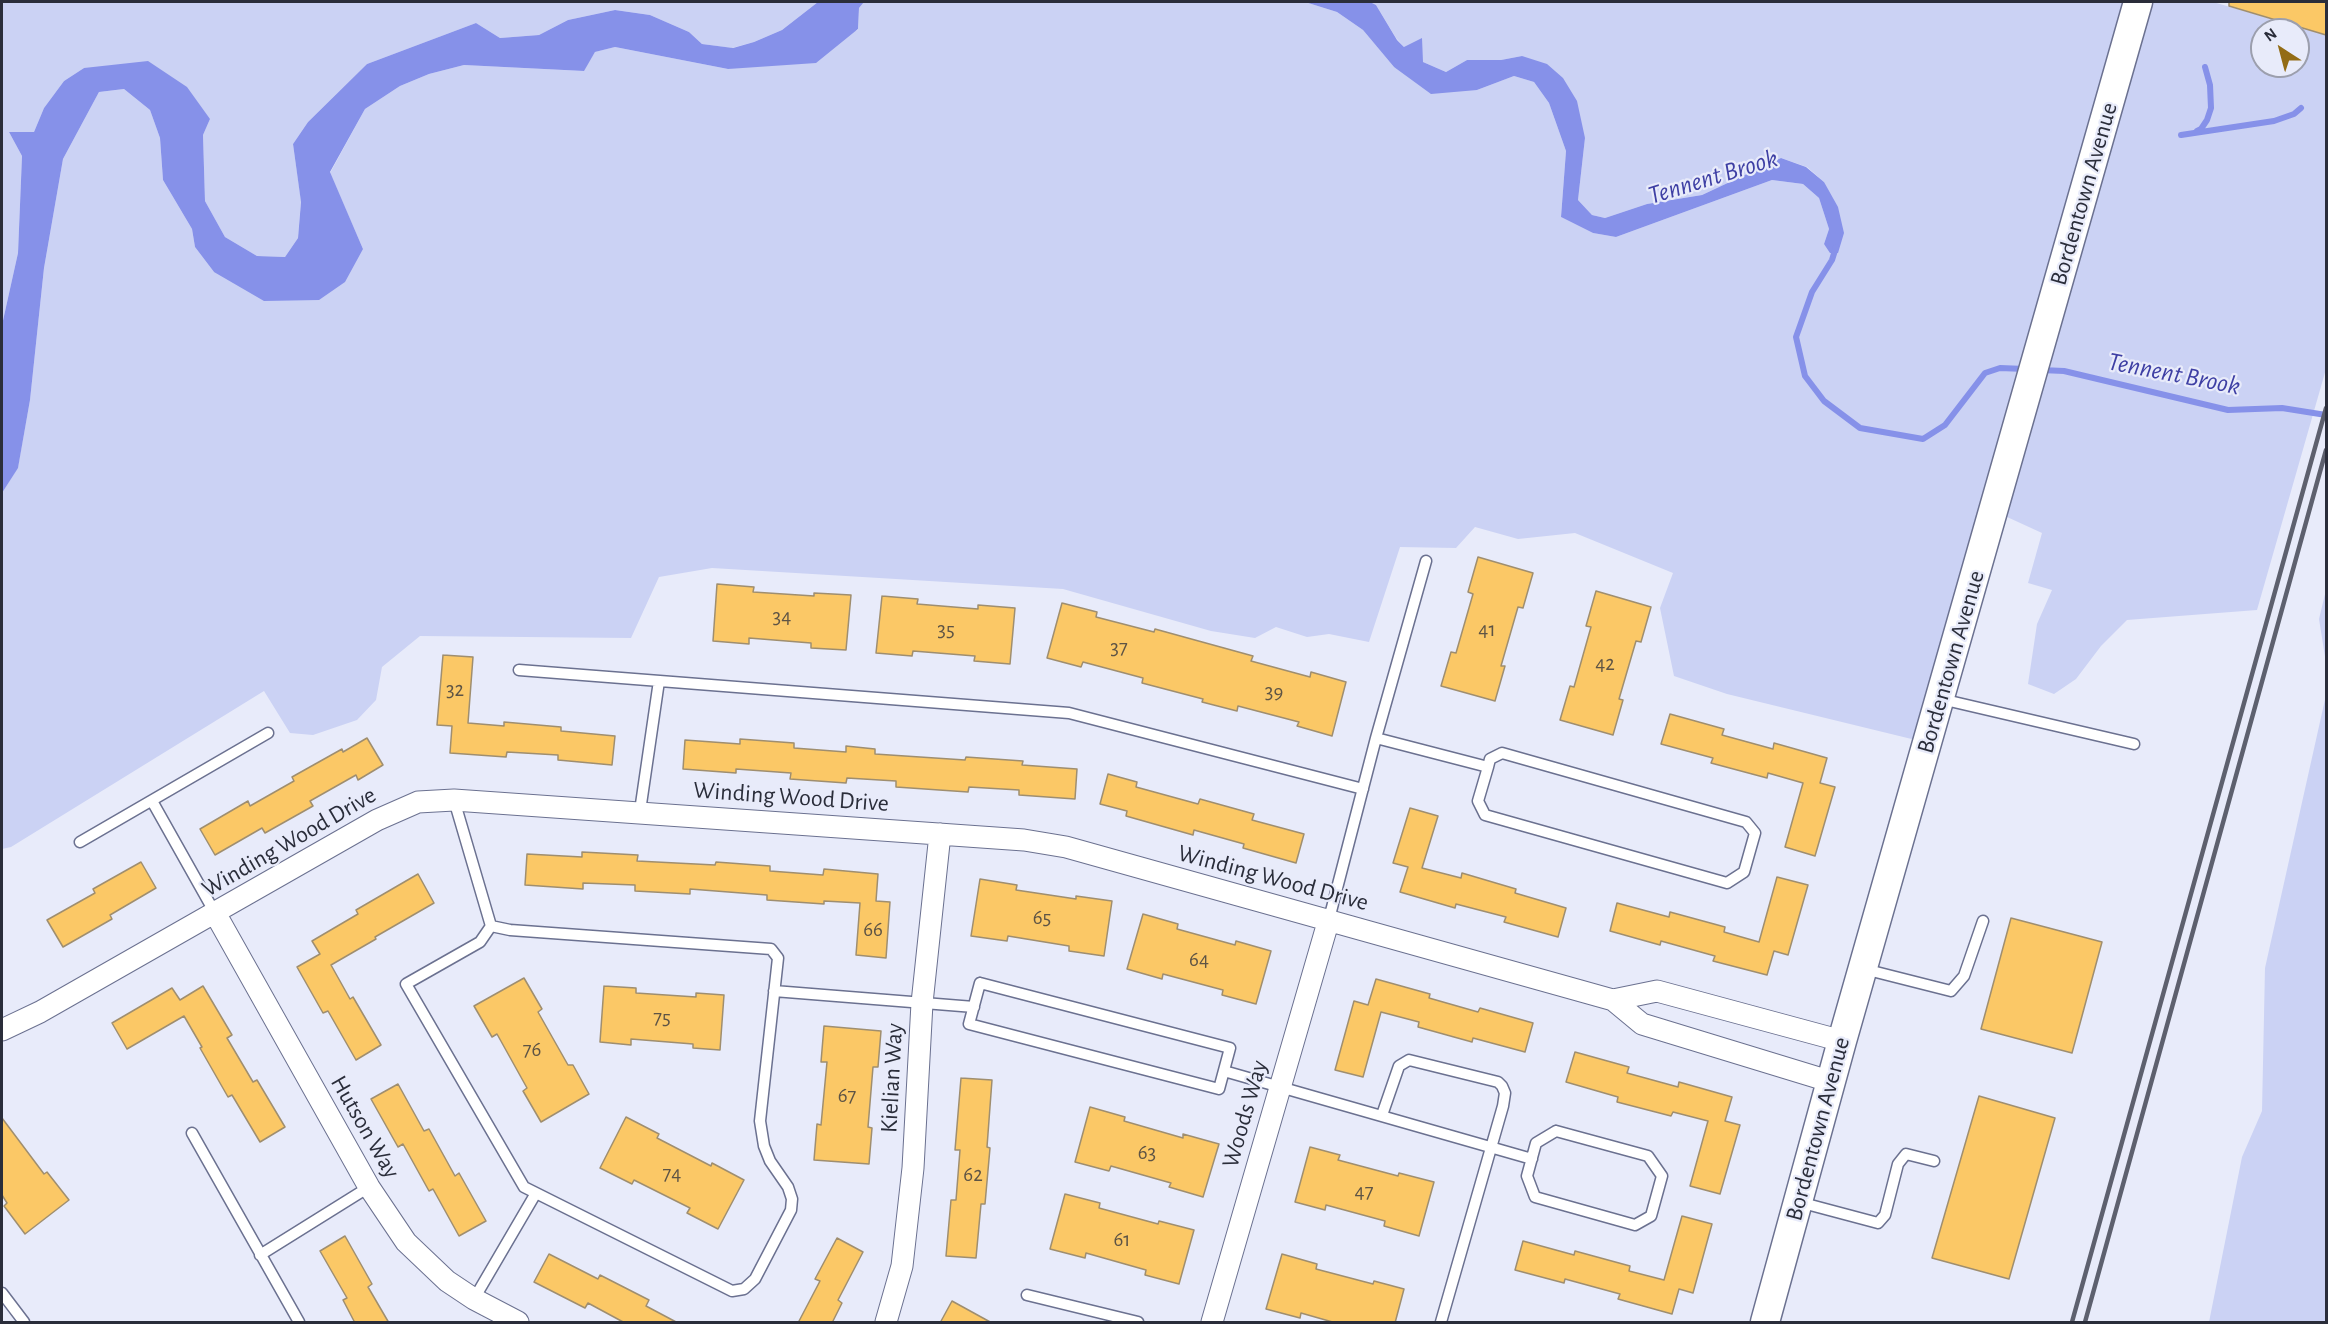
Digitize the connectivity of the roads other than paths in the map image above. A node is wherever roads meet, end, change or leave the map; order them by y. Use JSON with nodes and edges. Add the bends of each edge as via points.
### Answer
{"nodes":[{"id":1,"x":2138,"y":2,"type":"edge"},
{"id":2,"x":1426,"y":561,"type":"dead end"},
{"id":3,"x":519,"y":670,"type":"dead end"},
{"id":4,"x":659,"y":681,"type":"junction"},
{"id":5,"x":1941,"y":699,"type":"junction"},
{"id":6,"x":268,"y":733,"type":"dead end"},
{"id":7,"x":1376,"y":738,"type":"junction"},
{"id":8,"x":2134,"y":744,"type":"dead end"},
{"id":9,"x":1488,"y":767,"type":"junction"},
{"id":10,"x":1363,"y":789,"type":"junction"},
{"id":11,"x":454,"y":800,"type":"junction"},
{"id":12,"x":152,"y":801,"type":"junction"},
{"id":13,"x":640,"y":811,"type":"junction"},
{"id":14,"x":940,"y":834,"type":"junction"},
{"id":15,"x":80,"y":842,"type":"dead end"},
{"id":16,"x":215,"y":913,"type":"junction"},
{"id":17,"x":1329,"y":920,"type":"junction"},
{"id":18,"x":1983,"y":921,"type":"dead end"},
{"id":19,"x":490,"y":926,"type":"junction"},
{"id":20,"x":1863,"y":969,"type":"junction"},
{"id":21,"x":774,"y":991,"type":"junction"},
{"id":22,"x":1613,"y":999,"type":"junction"},
{"id":23,"x":922,"y":1003,"type":"junction"},
{"id":24,"x":974,"y":1007,"type":"junction"},
{"id":25,"x":2,"y":1030,"type":"edge"},
{"id":26,"x":1842,"y":1041,"type":"junction"},
{"id":27,"x":1224,"y":1071,"type":"junction"},
{"id":28,"x":1832,"y":1082,"type":"junction"},
{"id":29,"x":1278,"y":1087,"type":"junction"},
{"id":30,"x":1382,"y":1115,"type":"junction"},
{"id":31,"x":192,"y":1133,"type":"dead end"},
{"id":32,"x":1491,"y":1147,"type":"junction"},
{"id":33,"x":1532,"y":1159,"type":"junction"},
{"id":34,"x":1934,"y":1161,"type":"dead end"},
{"id":35,"x":369,"y":1187,"type":"junction"},
{"id":36,"x":536,"y":1193,"type":"junction"},
{"id":37,"x":1798,"y":1202,"type":"junction"},
{"id":38,"x":260,"y":1255,"type":"junction"},
{"id":39,"x":2,"y":1293,"type":"edge"},
{"id":40,"x":1027,"y":1294,"type":"dead end"},
{"id":41,"x":474,"y":1299,"type":"junction"},
{"id":42,"x":24,"y":1323,"type":"edge"},
{"id":43,"x":298,"y":1323,"type":"edge"},
{"id":44,"x":518,"y":1323,"type":"edge"},
{"id":45,"x":886,"y":1323,"type":"edge"},
{"id":46,"x":1138,"y":1323,"type":"edge"},
{"id":47,"x":1212,"y":1323,"type":"edge"},
{"id":48,"x":1441,"y":1323,"type":"edge"},
{"id":49,"x":1765,"y":1323,"type":"edge"}],
"edges":[{"from":1,"to":5,"type":"main road","name":"Bordentown Avenue"},
{"from":2,"to":7,"type":"lane"},
{"from":3,"to":4,"type":"lane"},
{"from":4,"to":10,"type":"lane","via":[[1069,713]]},
{"from":4,"to":13,"type":"lane"},
{"from":5,"to":8,"type":"lane"},
{"from":5,"to":20,"type":"main road","name":"Bordentown Avenue"},
{"from":6,"to":12,"type":"lane"},
{"from":7,"to":9,"type":"lane"},
{"from":7,"to":10,"type":"lane"},
{"from":9,"to":9,"type":"lane","via":[[1491,759],[1502,753],[1746,822],[1755,833],[1744,872],[1727,883],[1485,815],[1478,801]]},
{"from":10,"to":17,"type":"lane"},
{"from":11,"to":13,"type":"street","name":"Winding Wood Drive"},
{"from":11,"to":16,"type":"street","name":"Winding Wood Drive","via":[[418,802],[397,810]]},
{"from":11,"to":19,"type":"lane"},
{"from":12,"to":15,"type":"lane"},
{"from":12,"to":16,"type":"lane"},
{"from":13,"to":14,"type":"street","name":"Winding Wood Drive"},
{"from":14,"to":17,"type":"street","name":"Winding Wood Drive","via":[[1066,847]]},
{"from":14,"to":23,"type":"street","name":"Kielian Way"},
{"from":16,"to":25,"type":"street","name":"Winding Wood Drive"},
{"from":16,"to":35,"type":"street","name":"Hutson Way"},
{"from":17,"to":22,"type":"street","name":"Winding Wood Drive"},
{"from":17,"to":29,"type":"street","name":"Woods Way"},
{"from":18,"to":20,"type":"lane","via":[[1964,976],[1951,991]]},
{"from":19,"to":21,"type":"lane","via":[[771,949],[778,958]]},
{"from":19,"to":36,"type":"lane","via":[[480,942],[406,984],[524,1187]]},
{"from":20,"to":26,"type":"main road","name":"Bordentown Avenue"},
{"from":21,"to":23,"type":"lane"},
{"from":21,"to":36,"type":"lane","via":[[760,1121],[770,1161],[792,1199],[791,1210],[755,1280],[744,1289],[732,1291]]},
{"from":22,"to":26,"type":"street","name":"Winding Wood Drive","via":[[1657,991]]},
{"from":22,"to":28,"type":"street","name":"Winding Wood Drive","via":[[1642,1024]]},
{"from":23,"to":24,"type":"lane"},
{"from":23,"to":45,"type":"street","name":"Kielian Way","via":[[913,1168],[902,1266]]},
{"from":24,"to":27,"type":"lane","via":[[969,1024],[1219,1089]]},
{"from":24,"to":27,"type":"lane","via":[[980,983],[1230,1048]]},
{"from":26,"to":28,"type":"main road","name":"Bordentown Avenue"},
{"from":27,"to":29,"type":"lane"},
{"from":28,"to":37,"type":"main road","name":"Bordentown Avenue"},
{"from":29,"to":30,"type":"lane"},
{"from":29,"to":47,"type":"street","name":"Woods Way"},
{"from":30,"to":32,"type":"lane"},
{"from":30,"to":32,"type":"lane","via":[[1399,1066],[1409,1060],[1498,1082],[1505,1093]]},
{"from":31,"to":38,"type":"lane"},
{"from":32,"to":33,"type":"lane"},
{"from":32,"to":48,"type":"lane"},
{"from":33,"to":33,"type":"lane","via":[[1527,1176],[1535,1197],[1635,1225],[1651,1216],[1662,1176],[1648,1156],[1556,1131],[1536,1143]]},
{"from":34,"to":37,"type":"lane","via":[[1906,1154],[1898,1164],[1885,1215],[1878,1223]]},
{"from":35,"to":38,"type":"lane"},
{"from":35,"to":41,"type":"street","name":"Hutson Way","via":[[406,1242],[447,1281]]},
{"from":36,"to":41,"type":"lane"},
{"from":37,"to":49,"type":"main road","name":"Bordentown Avenue"},
{"from":38,"to":43,"type":"lane"},
{"from":39,"to":42,"type":"lane"},
{"from":40,"to":46,"type":"lane"},
{"from":41,"to":44,"type":"street","name":"Hutson Way"}]}
